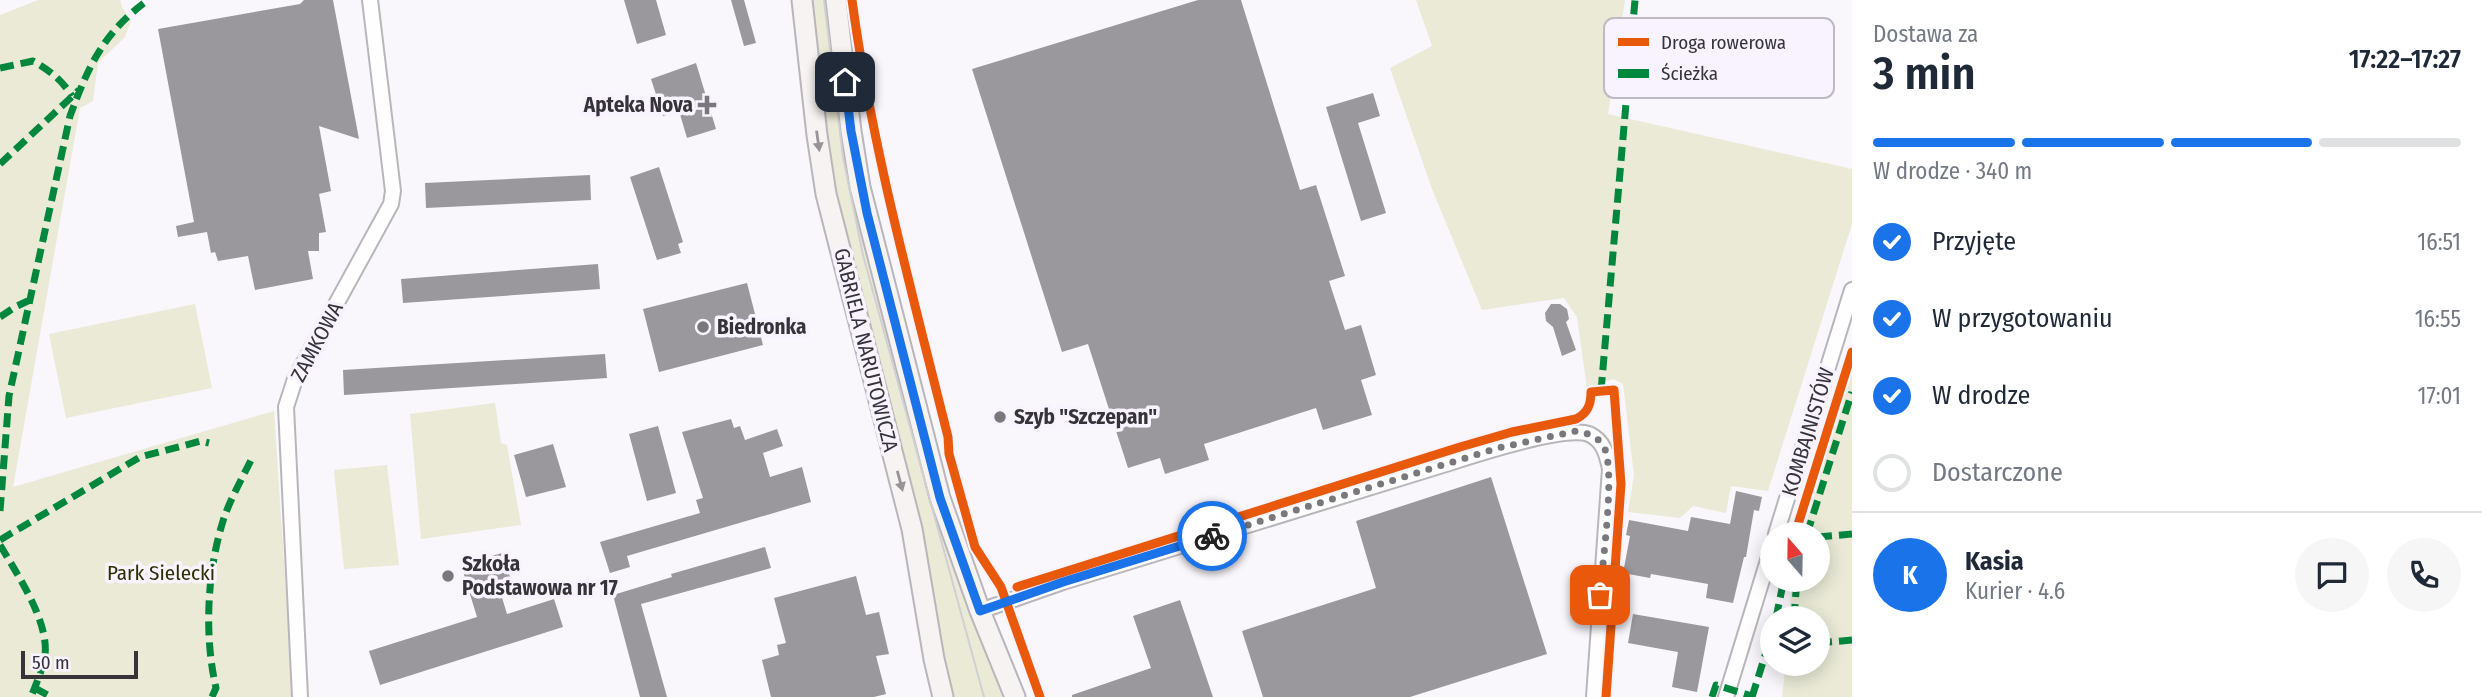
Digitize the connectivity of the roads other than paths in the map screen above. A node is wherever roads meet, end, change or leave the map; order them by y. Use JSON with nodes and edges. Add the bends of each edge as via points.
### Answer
{"nodes":[{"id":1,"x":370,"y":0,"type":"edge"},
{"id":2,"x":802,"y":0,"type":"edge"},
{"id":3,"x":836,"y":0,"type":"edge"},
{"id":4,"x":1852,"y":290,"type":"edge"},
{"id":5,"x":1780,"y":522,"type":"edge"},
{"id":6,"x":1760,"y":586,"type":"edge"},
{"id":7,"x":980,"y":611,"type":"junction"},
{"id":8,"x":300,"y":697,"type":"edge"},
{"id":9,"x":943,"y":697,"type":"edge"},
{"id":10,"x":1015,"y":697,"type":"edge"},
{"id":11,"x":1594,"y":697,"type":"edge"},
{"id":12,"x":1726,"y":697,"type":"edge"}],
"edges":[{"from":1,"to":8,"type":"street","name":"ZAMKOWA","via":[[391,204],[295,379],[286,407]]},
{"from":2,"to":9,"type":"street","name":"GABRIELA NARUTOWICZA","one_way":true,"via":[[826,194],[912,529]]},
{"from":3,"to":7,"type":"street","name":"GABRIELA NARUTOWICZA","via":[[860,187],[940,498]]},
{"from":4,"to":5,"type":"street","name":"KOMBAJNISTÓW"},
{"from":6,"to":12,"type":"street"},
{"from":7,"to":10,"type":"street","name":"GABRIELA NARUTOWICZA"},
{"from":7,"to":11,"type":"street","via":[[1498,448],[1576,431],[1603,445],[1610,470]]}]}
